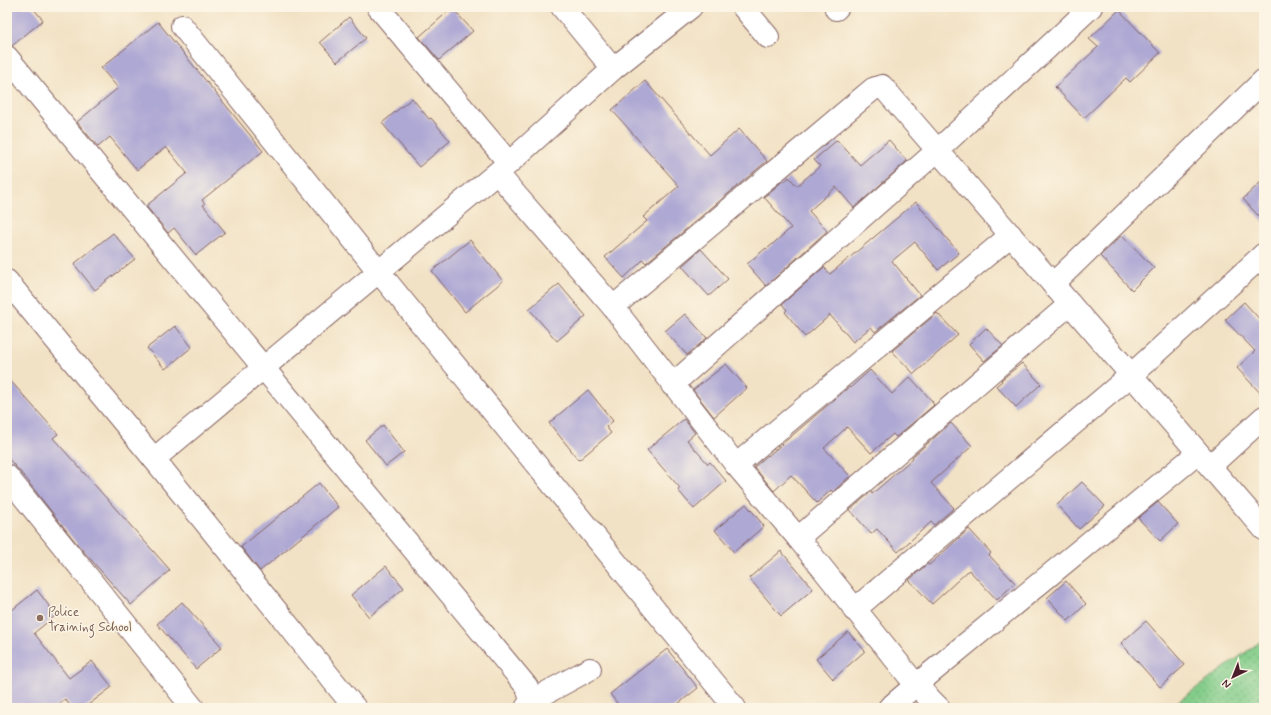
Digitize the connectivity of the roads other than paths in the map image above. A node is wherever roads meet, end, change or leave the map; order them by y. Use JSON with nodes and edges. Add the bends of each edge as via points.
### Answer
{"nodes":[{"id":1,"x":378,"y":7,"type":"edge"},
{"id":2,"x":562,"y":7,"type":"edge"},
{"id":3,"x":690,"y":7,"type":"edge"},
{"id":4,"x":743,"y":7,"type":"edge"},
{"id":5,"x":1091,"y":7,"type":"edge"},
{"id":6,"x":182,"y":26,"type":"dead end"},
{"id":7,"x":768,"y":37,"type":"dead end"},
{"id":8,"x":7,"y":57,"type":"edge"},
{"id":9,"x":613,"y":69,"type":"junction"},
{"id":10,"x":1264,"y":80,"type":"edge"},
{"id":11,"x":938,"y":150,"type":"junction"},
{"id":12,"x":503,"y":168,"type":"junction"},
{"id":13,"x":1011,"y":235,"type":"junction"},
{"id":14,"x":1264,"y":254,"type":"edge"},
{"id":15,"x":379,"y":272,"type":"junction"},
{"id":16,"x":7,"y":280,"type":"edge"},
{"id":17,"x":1053,"y":284,"type":"junction"},
{"id":18,"x":1070,"y":304,"type":"junction"},
{"id":19,"x":613,"y":307,"type":"junction"},
{"id":20,"x":262,"y":368,"type":"junction"},
{"id":21,"x":1131,"y":375,"type":"junction"},
{"id":22,"x":672,"y":384,"type":"junction"},
{"id":23,"x":1264,"y":417,"type":"edge"},
{"id":24,"x":154,"y":459,"type":"junction"},
{"id":25,"x":1204,"y":460,"type":"junction"},
{"id":26,"x":736,"y":465,"type":"junction"},
{"id":27,"x":7,"y":476,"type":"edge"},
{"id":28,"x":1264,"y":529,"type":"edge"},
{"id":29,"x":798,"y":538,"type":"junction"},
{"id":30,"x":854,"y":610,"type":"junction"},
{"id":31,"x":590,"y":669,"type":"dead end"},
{"id":32,"x":916,"y":685,"type":"junction"},
{"id":33,"x":528,"y":704,"type":"edge"},
{"id":34,"x":192,"y":708,"type":"edge"},
{"id":35,"x":355,"y":708,"type":"edge"},
{"id":36,"x":735,"y":708,"type":"edge"},
{"id":37,"x":890,"y":708,"type":"edge"},
{"id":38,"x":939,"y":708,"type":"edge"}],
"edges":[{"from":1,"to":12,"type":"street"},
{"from":2,"to":9,"type":"street"},
{"from":3,"to":9,"type":"street"},
{"from":4,"to":7,"type":"street"},
{"from":5,"to":11,"type":"street"},
{"from":6,"to":15,"type":"street"},
{"from":8,"to":20,"type":"street"},
{"from":9,"to":12,"type":"street"},
{"from":10,"to":17,"type":"street"},
{"from":11,"to":13,"type":"street"},
{"from":11,"to":19,"type":"street","via":[[882,86],[873,89]]},
{"from":11,"to":22,"type":"street"},
{"from":12,"to":15,"type":"street"},
{"from":12,"to":19,"type":"street"},
{"from":13,"to":17,"type":"street"},
{"from":13,"to":26,"type":"street"},
{"from":14,"to":21,"type":"street"},
{"from":15,"to":20,"type":"street"},
{"from":15,"to":36,"type":"street"},
{"from":16,"to":24,"type":"street"},
{"from":17,"to":18,"type":"street"},
{"from":18,"to":21,"type":"street"},
{"from":18,"to":29,"type":"street"},
{"from":19,"to":22,"type":"street"},
{"from":20,"to":24,"type":"street"},
{"from":20,"to":33,"type":"street","via":[[527,687]]},
{"from":21,"to":25,"type":"street"},
{"from":21,"to":30,"type":"street"},
{"from":22,"to":26,"type":"street"},
{"from":23,"to":25,"type":"street"},
{"from":24,"to":35,"type":"street"},
{"from":25,"to":28,"type":"street"},
{"from":25,"to":32,"type":"street"},
{"from":26,"to":29,"type":"street"},
{"from":27,"to":34,"type":"street"},
{"from":29,"to":30,"type":"street"},
{"from":30,"to":32,"type":"street"},
{"from":31,"to":33,"type":"street"},
{"from":32,"to":37,"type":"street"},
{"from":32,"to":38,"type":"street"}]}
